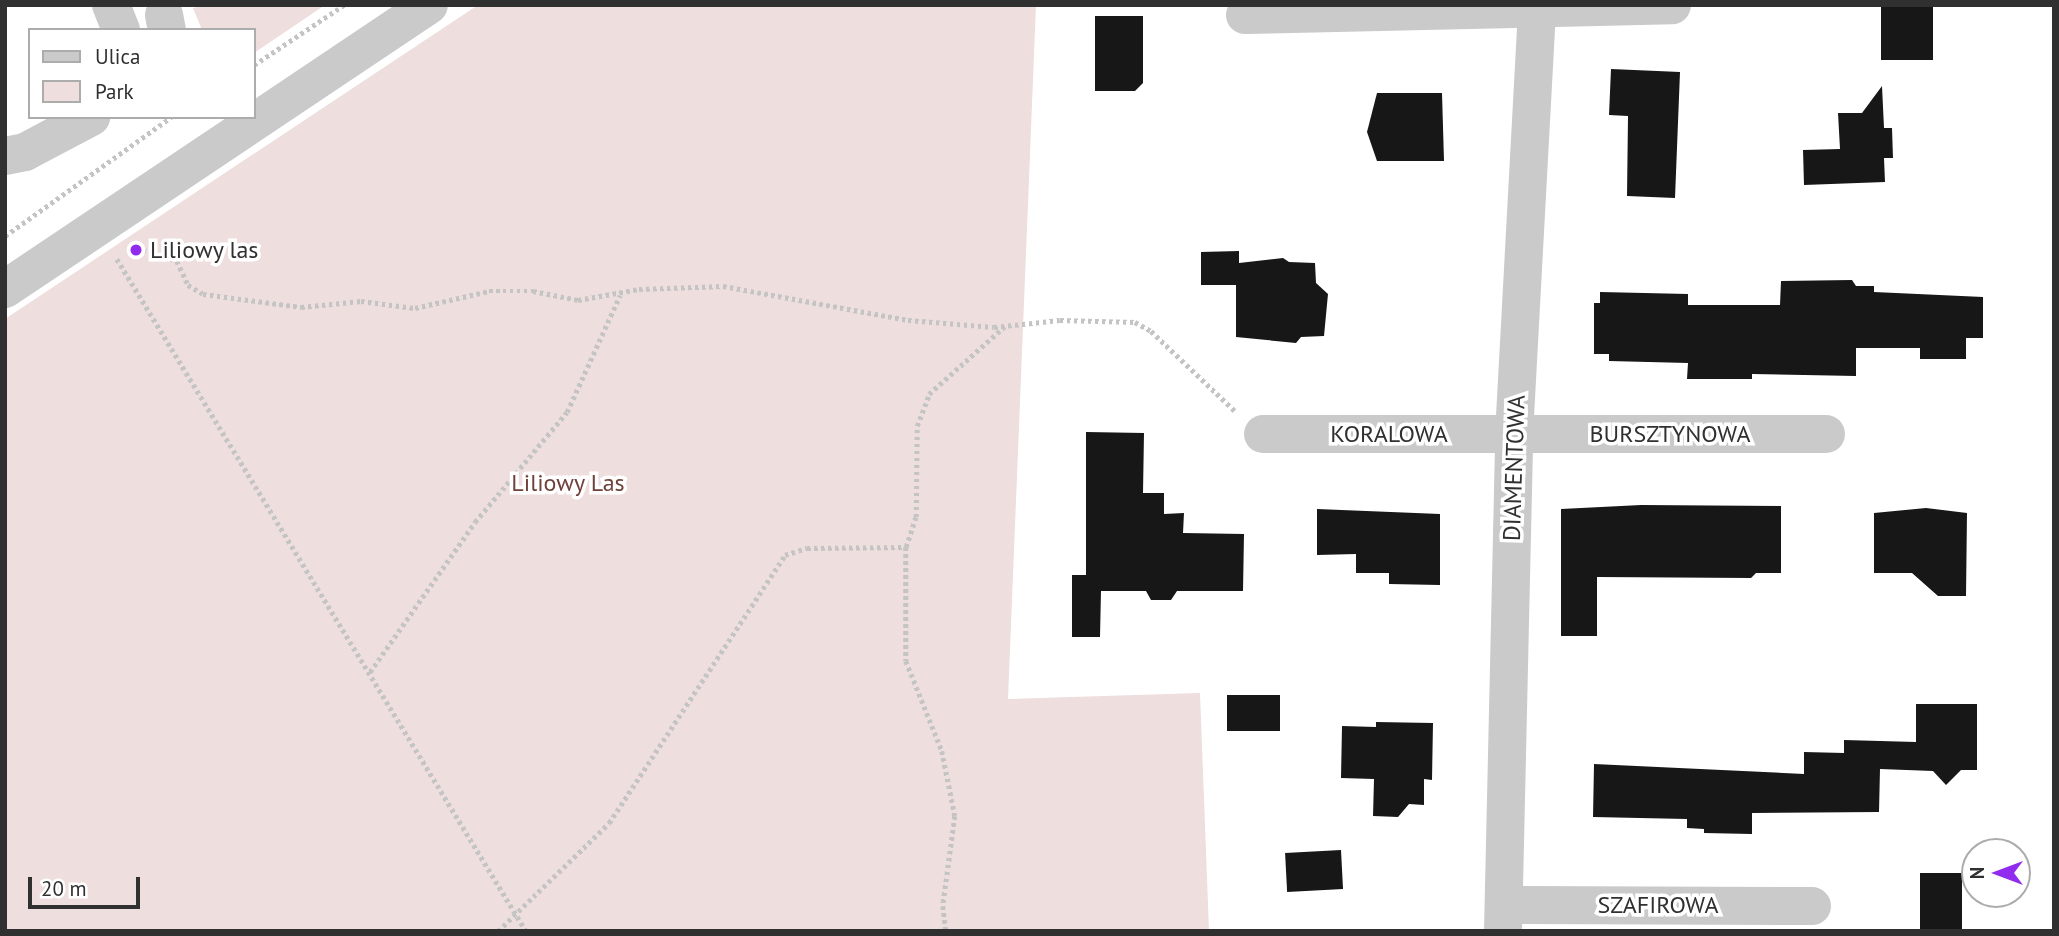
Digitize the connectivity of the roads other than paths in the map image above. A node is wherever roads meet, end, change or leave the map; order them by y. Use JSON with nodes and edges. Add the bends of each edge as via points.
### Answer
{"nodes":[{"id":1,"x":111,"y":5,"type":"edge"},
{"id":2,"x":429,"y":5,"type":"edge"},
{"id":3,"x":1672,"y":5,"type":"edge"},
{"id":4,"x":1537,"y":7,"type":"edge"},
{"id":5,"x":1245,"y":15,"type":"dead end"},
{"id":6,"x":120,"y":28,"type":"edge"},
{"id":7,"x":86,"y":119,"type":"edge"},
{"id":8,"x":5,"y":156,"type":"edge"},
{"id":9,"x":5,"y":289,"type":"edge"},
{"id":10,"x":1264,"y":434,"type":"road end"},
{"id":11,"x":1826,"y":434,"type":"dead end"},
{"id":12,"x":1514,"y":435,"type":"junction"},
{"id":13,"x":1812,"y":906,"type":"dead end"},
{"id":14,"x":1503,"y":918,"type":"edge"}],
"edges":[{"from":1,"to":6,"type":"street"},
{"from":2,"to":9,"type":"street"},
{"from":3,"to":4,"type":"street"},
{"from":4,"to":5,"type":"street"},
{"from":4,"to":12,"type":"street","name":"DIAMENTOWA"},
{"from":7,"to":8,"type":"street","via":[[25,152]]},
{"from":10,"to":12,"type":"street","name":"KORALOWA"},
{"from":11,"to":12,"type":"street","name":"BURSZTYNOWA"},
{"from":12,"to":14,"type":"street","name":"DIAMENTOWA"},
{"from":13,"to":14,"type":"street","name":"SZAFIROWA"}]}
